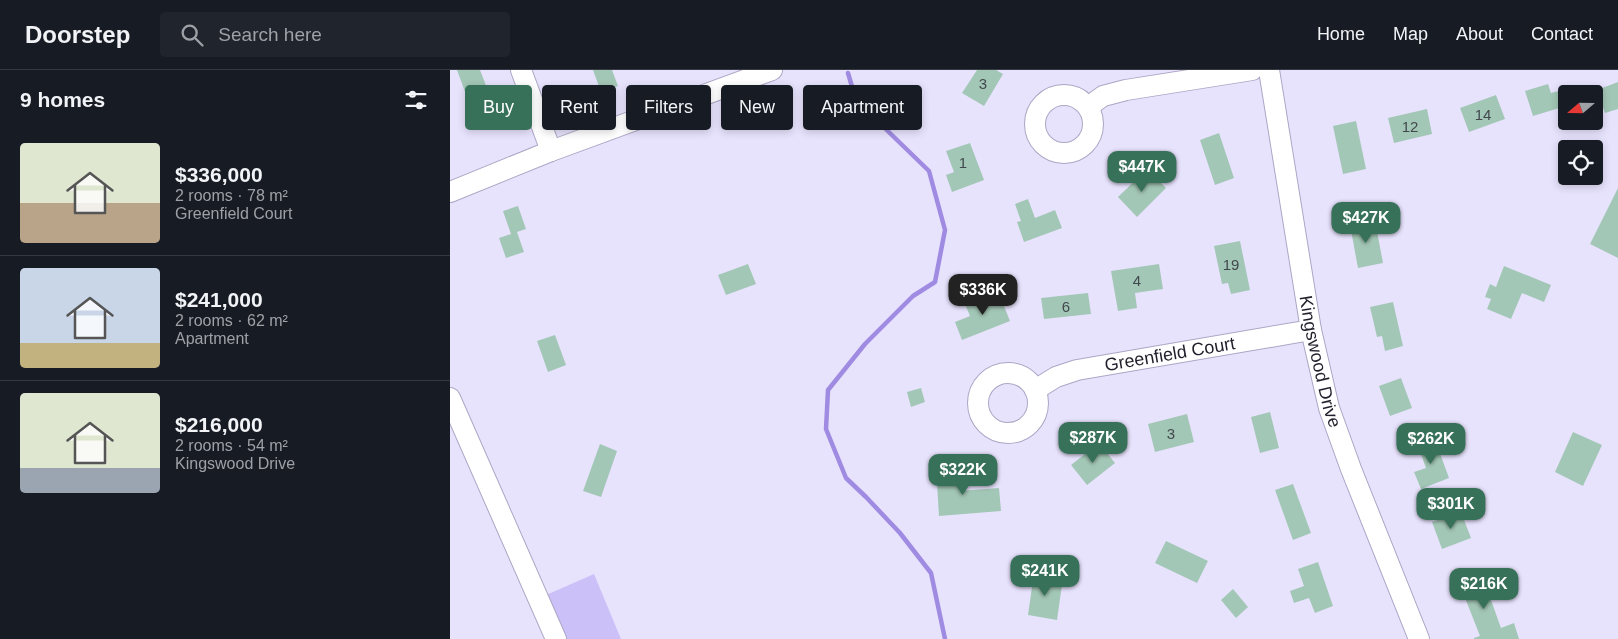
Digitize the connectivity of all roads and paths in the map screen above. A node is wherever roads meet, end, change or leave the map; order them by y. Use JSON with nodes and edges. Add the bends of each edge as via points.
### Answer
{"nodes":[{"id":1,"x":520,"y":70,"type":"edge"},
{"id":2,"x":772,"y":70,"type":"edge"},
{"id":3,"x":1252,"y":70,"type":"edge"},
{"id":4,"x":1269,"y":70,"type":"edge"},
{"id":5,"x":1088,"y":107,"type":"dead end"},
{"id":6,"x":551,"y":151,"type":"junction"},
{"id":7,"x":450,"y":192,"type":"edge"},
{"id":8,"x":1310,"y":330,"type":"junction"},
{"id":9,"x":1035,"y":390,"type":"dead end"},
{"id":10,"x":450,"y":398,"type":"edge"},
{"id":11,"x":556,"y":639,"type":"edge"},
{"id":12,"x":1420,"y":639,"type":"edge"}],
"edges":[{"from":1,"to":6,"type":"street"},
{"from":2,"to":6,"type":"street"},
{"from":3,"to":5,"type":"street","via":[[1126,90],[1103,96]]},
{"from":4,"to":8,"type":"street","name":"Kingswood Drive"},
{"from":6,"to":7,"type":"street"},
{"from":8,"to":9,"type":"street","name":"Greenfield Court","via":[[1077,370],[1056,377]]},
{"from":8,"to":12,"type":"street","name":"Kingswood Drive","via":[[1329,408]]},
{"from":10,"to":11,"type":"street"}]}
